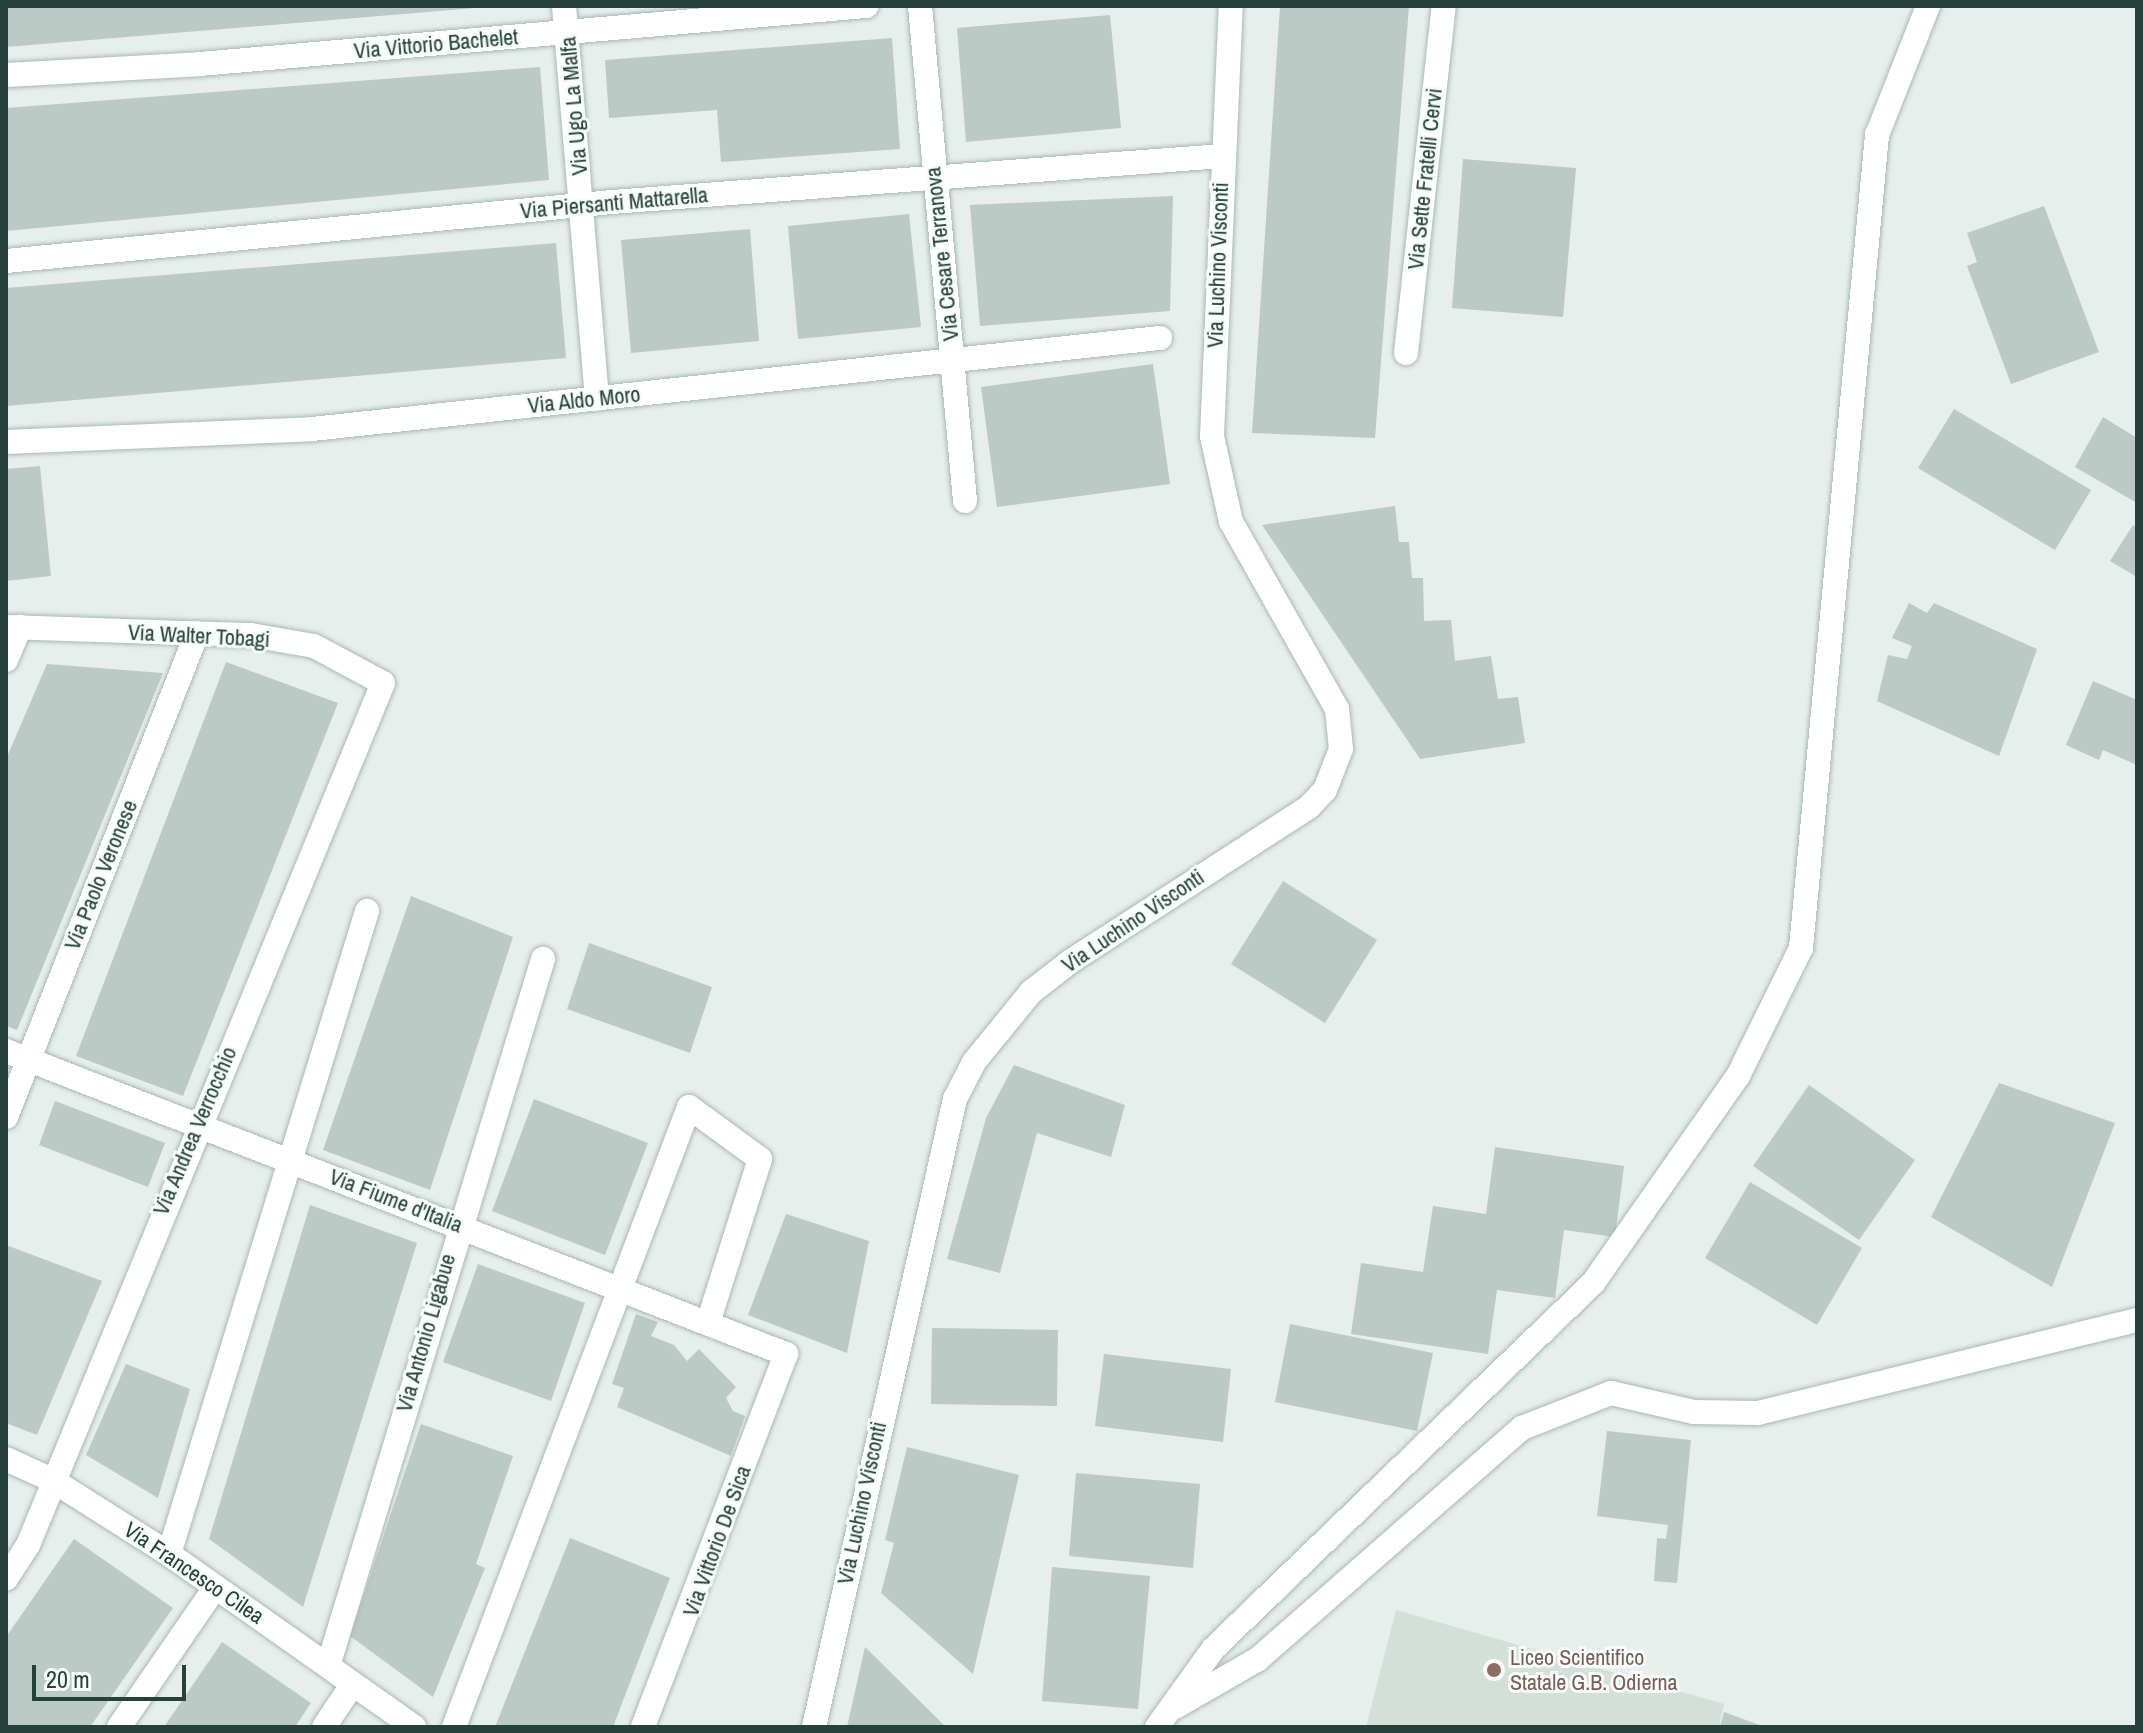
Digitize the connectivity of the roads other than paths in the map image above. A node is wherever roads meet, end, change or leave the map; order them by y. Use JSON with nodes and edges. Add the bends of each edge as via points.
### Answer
{"nodes":[{"id":1,"x":564,"y":6,"type":"edge"},
{"id":2,"x":866,"y":6,"type":"edge"},
{"id":3,"x":920,"y":6,"type":"edge"},
{"id":4,"x":1231,"y":6,"type":"edge"},
{"id":5,"x":1444,"y":6,"type":"edge"},
{"id":6,"x":1928,"y":6,"type":"edge"},
{"id":7,"x":567,"y":32,"type":"junction"},
{"id":8,"x":6,"y":75,"type":"edge"},
{"id":9,"x":1223,"y":156,"type":"junction"},
{"id":10,"x":933,"y":177,"type":"junction"},
{"id":11,"x":583,"y":205,"type":"junction"},
{"id":12,"x":6,"y":261,"type":"edge"},
{"id":13,"x":1160,"y":338,"type":"dead end"},
{"id":14,"x":1406,"y":353,"type":"dead end"},
{"id":15,"x":953,"y":361,"type":"junction"},
{"id":16,"x":597,"y":399,"type":"junction"},
{"id":17,"x":6,"y":442,"type":"edge"},
{"id":18,"x":965,"y":501,"type":"dead end"},
{"id":19,"x":13,"y":627,"type":"edge"},
{"id":20,"x":197,"y":633,"type":"junction"},
{"id":21,"x":6,"y":660,"type":"edge"},
{"id":22,"x":383,"y":683,"type":"joint"},
{"id":23,"x":367,"y":911,"type":"dead end"},
{"id":24,"x":543,"y":959,"type":"dead end"},
{"id":25,"x":17,"y":1055,"type":"edge"},
{"id":26,"x":6,"y":1117,"type":"edge"},
{"id":27,"x":197,"y":1126,"type":"junction"},
{"id":28,"x":289,"y":1160,"type":"junction"},
{"id":29,"x":458,"y":1224,"type":"junction"},
{"id":30,"x":619,"y":1287,"type":"junction"},
{"id":31,"x":2137,"y":1320,"type":"edge"},
{"id":32,"x":708,"y":1323,"type":"junction"},
{"id":33,"x":786,"y":1354,"type":"joint"},
{"id":34,"x":6,"y":1459,"type":"edge"},
{"id":35,"x":52,"y":1480,"type":"junction"},
{"id":36,"x":169,"y":1554,"type":"junction"},
{"id":37,"x":6,"y":1579,"type":"edge"},
{"id":38,"x":215,"y":1588,"type":"junction"},
{"id":39,"x":329,"y":1663,"type":"junction"},
{"id":40,"x":352,"y":1685,"type":"junction"},
{"id":41,"x":1161,"y":1720,"type":"edge"},
{"id":42,"x":119,"y":1727,"type":"edge"},
{"id":43,"x":324,"y":1727,"type":"edge"},
{"id":44,"x":414,"y":1727,"type":"edge"},
{"id":45,"x":454,"y":1727,"type":"edge"},
{"id":46,"x":643,"y":1727,"type":"edge"},
{"id":47,"x":814,"y":1727,"type":"edge"}],
"edges":[{"from":1,"to":7,"type":"street","name":"Via Ugo La Malfa"},
{"from":2,"to":7,"type":"street","name":"Via Vittorio Bachelet"},
{"from":3,"to":10,"type":"street","name":"Via Cesare Terranova"},
{"from":4,"to":9,"type":"street","name":"Via Luchino Visconti"},
{"from":5,"to":14,"type":"street","name":"Via Sette Fratelli Cervi"},
{"from":6,"to":41,"type":"street","via":[[1877,135],[1801,948],[1738,1076],[1593,1283],[1214,1648]]},
{"from":7,"to":8,"type":"street","name":"Via Vittorio Bachelet"},
{"from":7,"to":11,"type":"street","name":"Via Ugo La Malfa"},
{"from":9,"to":10,"type":"street","name":"Via Piersanti Mattarella"},
{"from":9,"to":47,"type":"street","name":"Via Luchino Visconti","via":[[1211,396],[1218,475],[1250,566],[1337,709],[1341,729],[1336,769],[1309,807],[1031,992],[974,1062],[951,1115]]},
{"from":10,"to":11,"type":"street","name":"Via Piersanti Mattarella"},
{"from":10,"to":15,"type":"street","name":"Via Cesare Terranova"},
{"from":11,"to":12,"type":"street","name":"Via Piersanti Mattarella"},
{"from":11,"to":16,"type":"street","name":"Via Ugo La Malfa"},
{"from":13,"to":15,"type":"street","name":"Via Aldo Moro"},
{"from":15,"to":16,"type":"street","name":"Via Aldo Moro"},
{"from":15,"to":18,"type":"street","name":"Via Cesare Terranova"},
{"from":16,"to":17,"type":"street","name":"Via Aldo Moro","via":[[312,429]]},
{"from":19,"to":20,"type":"street","name":"Via Walter Tobagi"},
{"from":19,"to":21,"type":"street"},
{"from":20,"to":22,"type":"street","name":"Via Walter Tobagi","via":[[314,646]]},
{"from":20,"to":25,"type":"street","name":"Via Paolo Veronese"},
{"from":22,"to":27,"type":"street","name":"Via Andrea Verrocchio"},
{"from":23,"to":28,"type":"street"},
{"from":24,"to":29,"type":"street","name":"Via Antonio Ligabue"},
{"from":25,"to":26,"type":"street","name":"Via Paolo Veronese"},
{"from":25,"to":27,"type":"street","name":"Via Fiume d'Italia"},
{"from":27,"to":28,"type":"street","name":"Via Fiume d'Italia"},
{"from":27,"to":35,"type":"street","name":"Via Andrea Verrocchio"},
{"from":28,"to":29,"type":"street","name":"Via Fiume d'Italia"},
{"from":28,"to":36,"type":"street"},
{"from":29,"to":30,"type":"street","name":"Via Fiume d'Italia"},
{"from":29,"to":39,"type":"street","name":"Via Antonio Ligabue"},
{"from":30,"to":32,"type":"street","name":"Via Fiume d'Italia"},
{"from":30,"to":32,"type":"street","via":[[689,1107],[760,1159]]},
{"from":30,"to":45,"type":"street"},
{"from":31,"to":41,"type":"street","via":[[1758,1413],[1694,1412],[1611,1393],[1522,1428],[1258,1659]]},
{"from":32,"to":33,"type":"street","name":"Via Fiume d'Italia"},
{"from":33,"to":46,"type":"street","name":"Via Vittorio De Sica"},
{"from":34,"to":35,"type":"street","name":"Via Francesco Cilea"},
{"from":35,"to":36,"type":"street","name":"Via Francesco Cilea"},
{"from":35,"to":37,"type":"street","name":"Via Andrea Verrocchio","via":[[28,1545]]},
{"from":36,"to":38,"type":"street","name":"Via Francesco Cilea"},
{"from":38,"to":39,"type":"street","name":"Via Francesco Cilea"},
{"from":38,"to":42,"type":"street"},
{"from":39,"to":40,"type":"street","name":"Via Francesco Cilea"},
{"from":40,"to":43,"type":"street"},
{"from":40,"to":44,"type":"street","name":"Via Francesco Cilea"}]}
